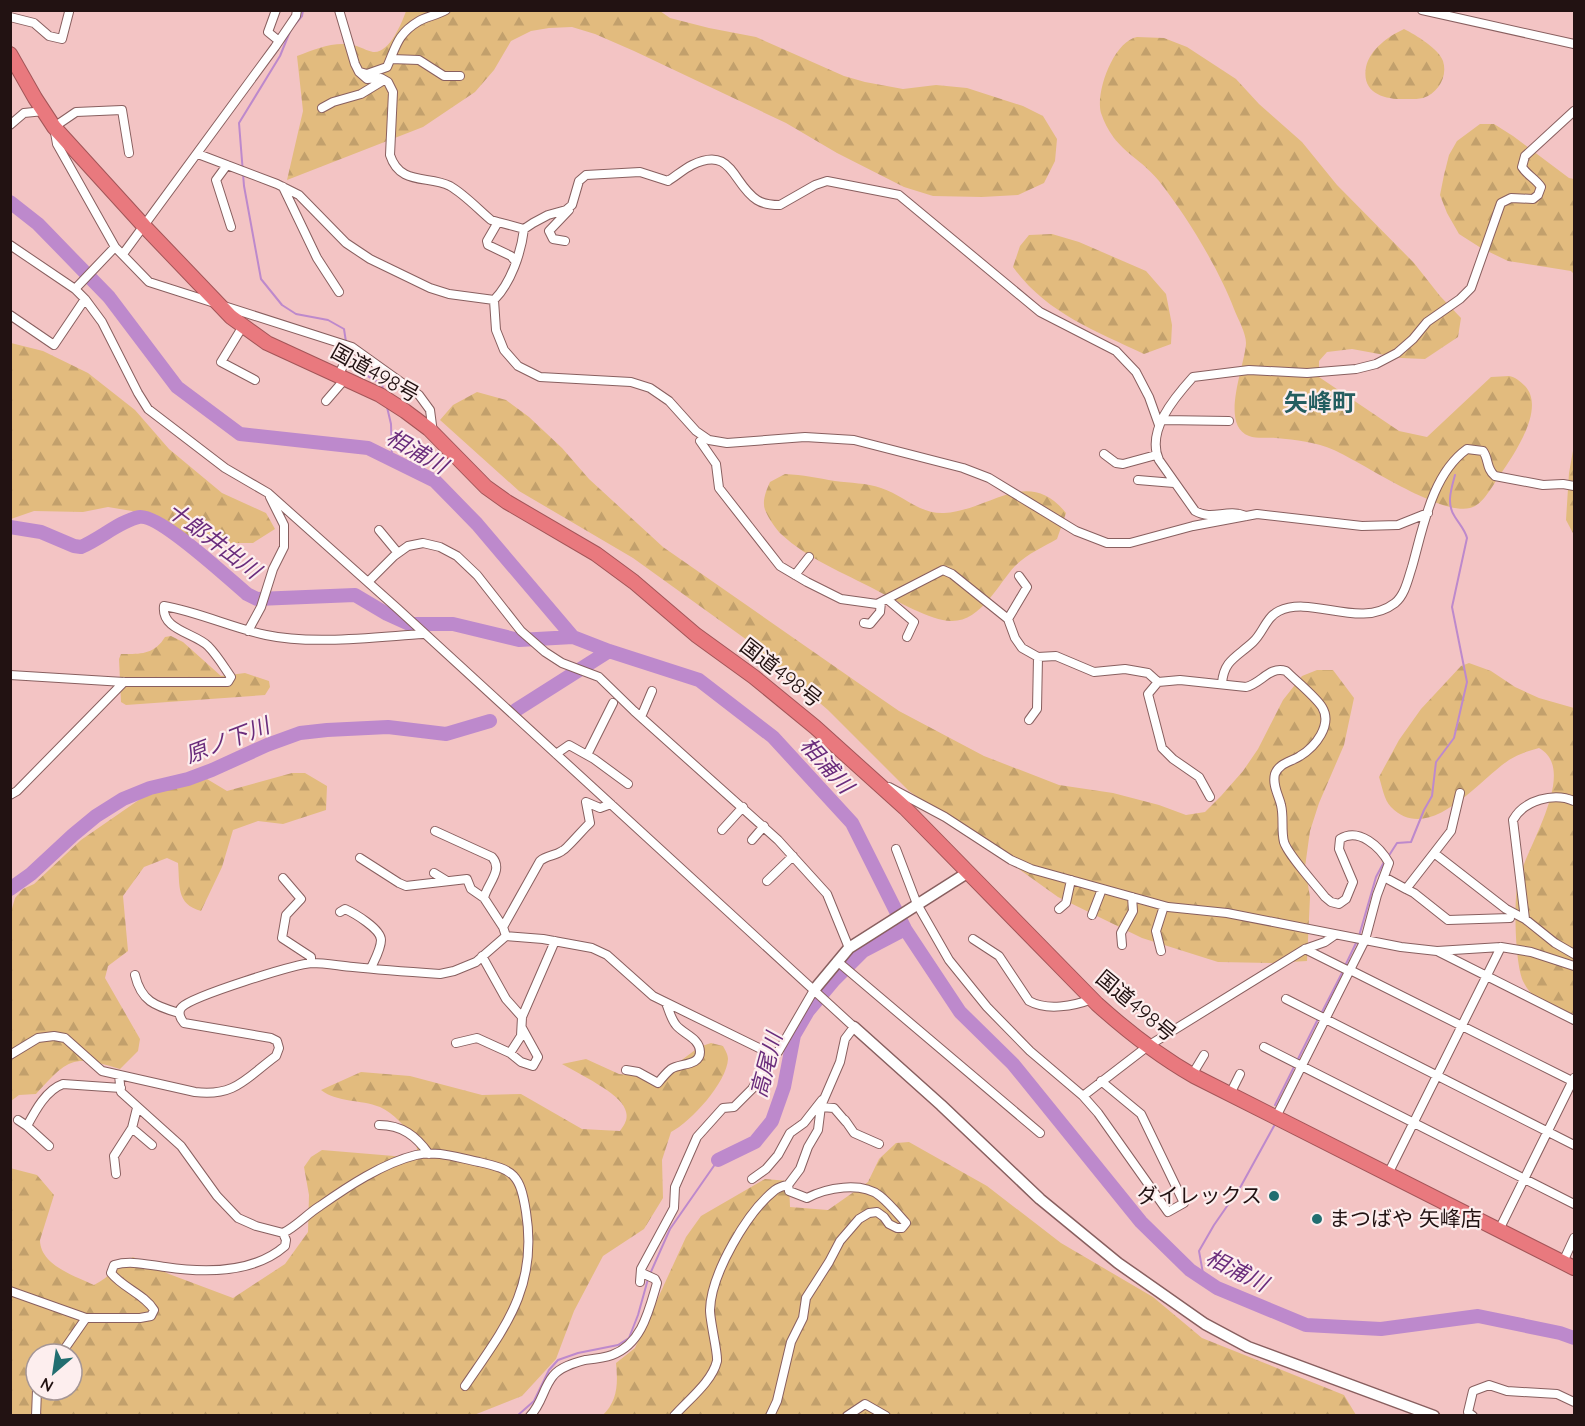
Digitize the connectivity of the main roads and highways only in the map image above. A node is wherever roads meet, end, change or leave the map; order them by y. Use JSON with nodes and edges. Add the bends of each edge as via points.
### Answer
{"nodes":[{"id":1,"x":12,"y":60,"type":"edge"},
{"id":2,"x":1569,"y":1265,"type":"edge"}],
"edges":[{"from":1,"to":2,"type":"highway","name":"国道498号","via":[[54,126],[217,304],[267,343],[399,407],[433,434],[486,487],[596,554],[781,699],[877,781],[1118,1023],[1192,1075]]}]}
